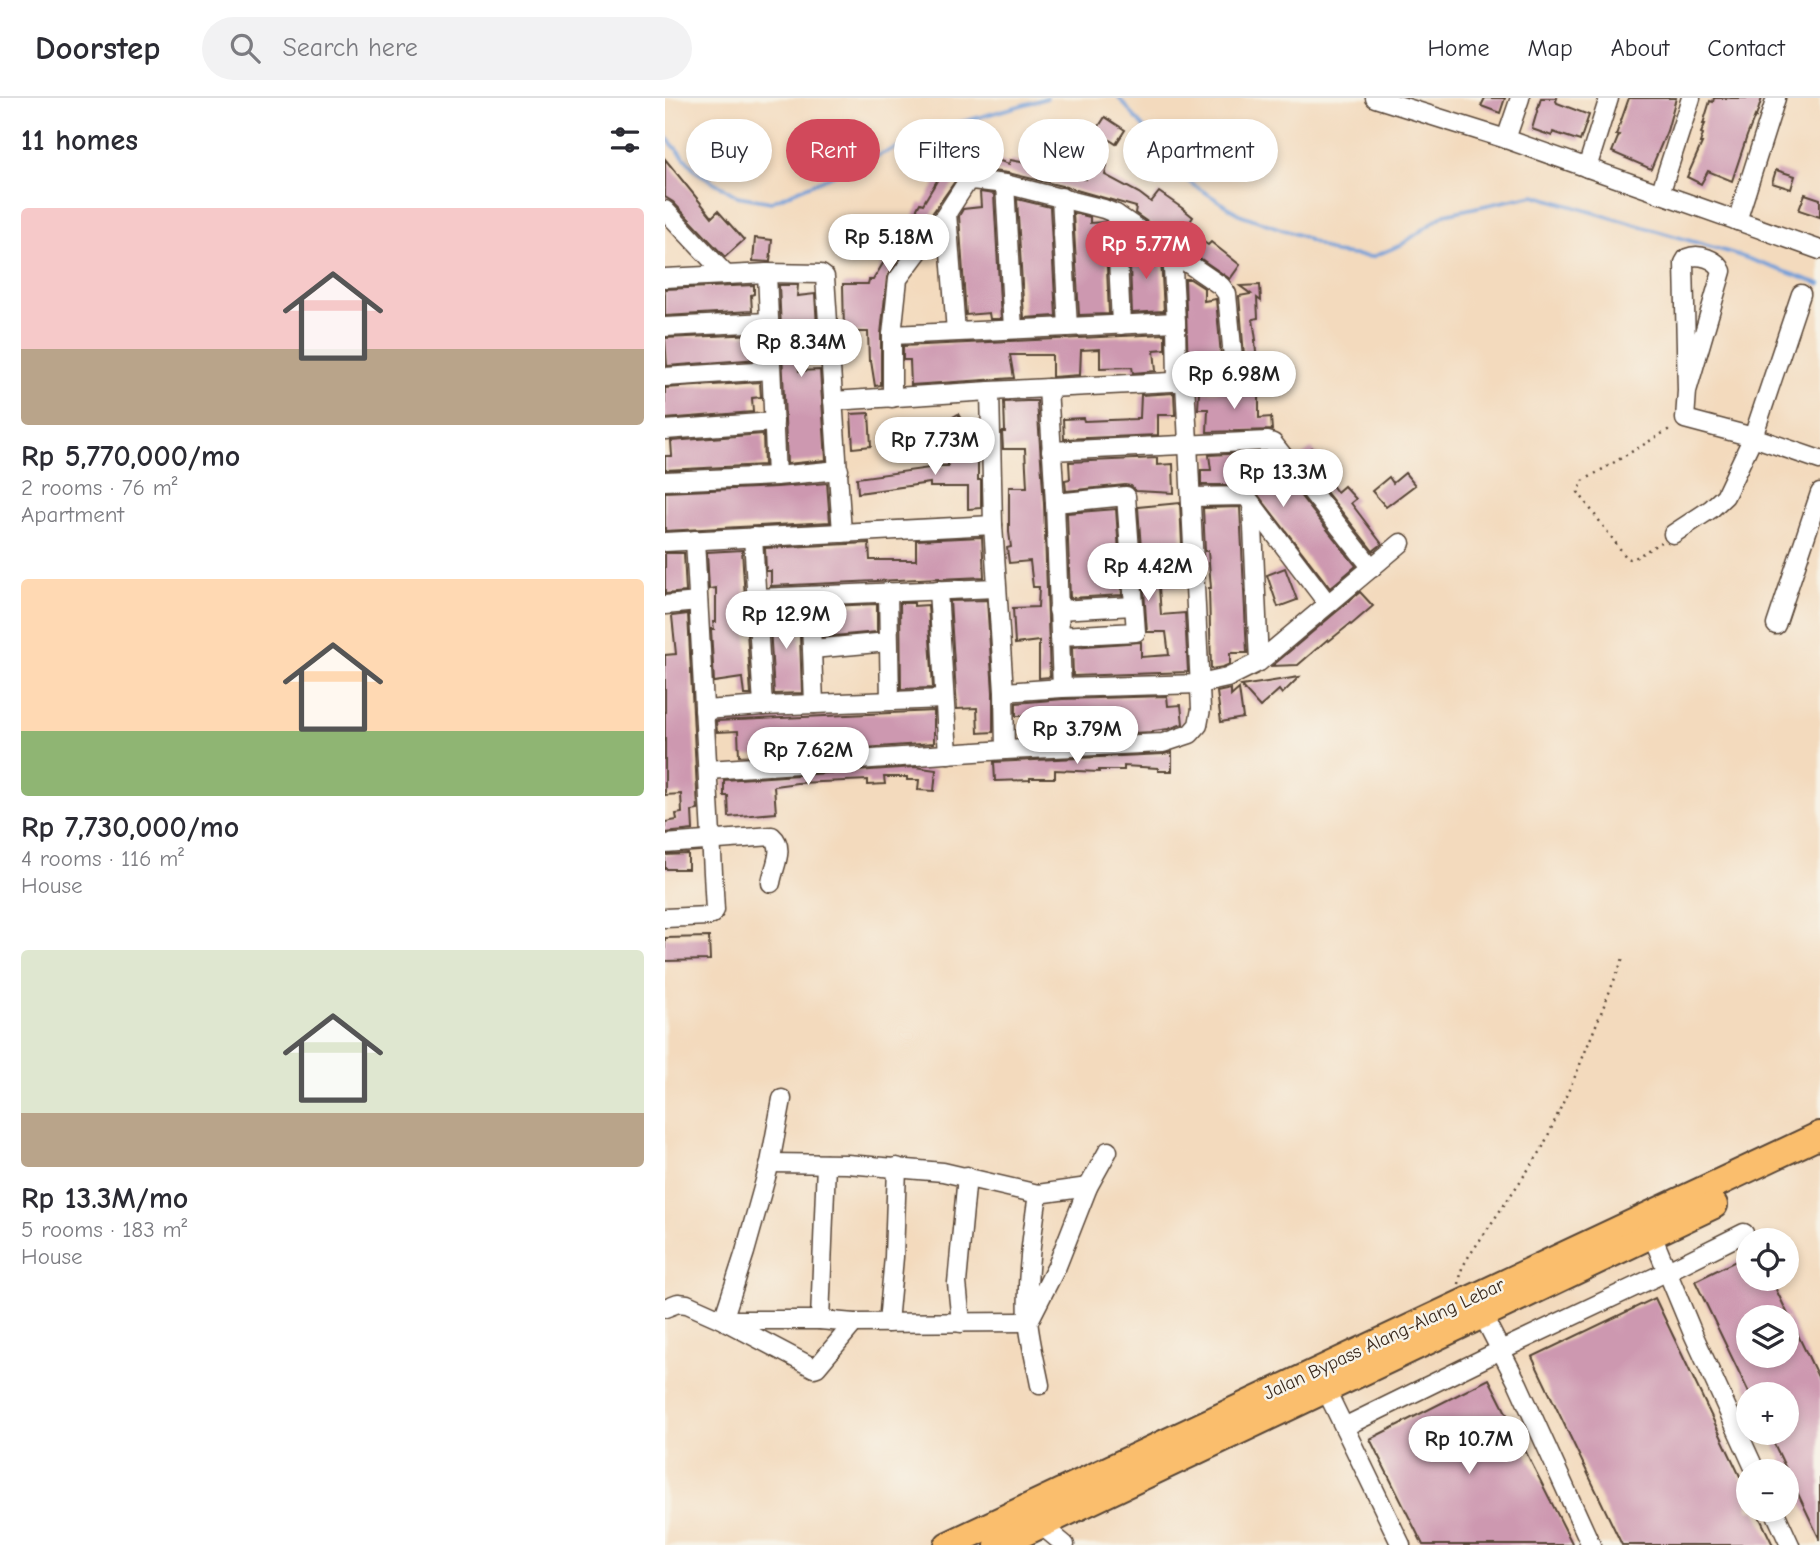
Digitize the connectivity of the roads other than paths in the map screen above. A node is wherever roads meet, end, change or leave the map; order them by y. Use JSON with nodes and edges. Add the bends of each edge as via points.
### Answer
{"nodes":[{"id":1,"x":1375,"y":98,"type":"edge"},
{"id":2,"x":1520,"y":98,"type":"edge"},
{"id":3,"x":1609,"y":98,"type":"edge"},
{"id":4,"x":1691,"y":98,"type":"edge"},
{"id":5,"x":1776,"y":98,"type":"edge"},
{"id":6,"x":1424,"y":106,"type":"edge"},
{"id":7,"x":1506,"y":139,"type":"junction"},
{"id":8,"x":1587,"y":168,"type":"junction"},
{"id":9,"x":1005,"y":184,"type":"junction"},
{"id":10,"x":1660,"y":194,"type":"junction"},
{"id":11,"x":1061,"y":197,"type":"junction"},
{"id":12,"x":665,"y":210,"type":"edge"},
{"id":13,"x":947,"y":213,"type":"junction"},
{"id":14,"x":1116,"y":214,"type":"junction"},
{"id":15,"x":1737,"y":221,"type":"junction"},
{"id":16,"x":1820,"y":250,"type":"edge"},
{"id":17,"x":1172,"y":252,"type":"junction"},
{"id":18,"x":767,"y":272,"type":"junction"},
{"id":19,"x":726,"y":275,"type":"junction"},
{"id":20,"x":665,"y":278,"type":"edge"},
{"id":21,"x":1801,"y":295,"type":"dead end"},
{"id":22,"x":768,"y":321,"type":"junction"},
{"id":23,"x":1176,"y":322,"type":"junction"},
{"id":24,"x":1121,"y":325,"type":"junction"},
{"id":25,"x":665,"y":327,"type":"edge"},
{"id":26,"x":1068,"y":327,"type":"junction"},
{"id":27,"x":1013,"y":330,"type":"junction"},
{"id":28,"x":957,"y":332,"type":"junction"},
{"id":29,"x":892,"y":335,"type":"junction"},
{"id":30,"x":771,"y":370,"type":"junction"},
{"id":31,"x":665,"y":377,"type":"edge"},
{"id":32,"x":1274,"y":377,"type":"dead end"},
{"id":33,"x":1235,"y":379,"type":"junction"},
{"id":34,"x":1181,"y":382,"type":"junction"},
{"id":35,"x":1048,"y":388,"type":"junction"},
{"id":36,"x":990,"y":391,"type":"junction"},
{"id":37,"x":1687,"y":391,"type":"junction"},
{"id":38,"x":893,"y":398,"type":"junction"},
{"id":39,"x":833,"y":401,"type":"junction"},
{"id":40,"x":774,"y":422,"type":"junction"},
{"id":41,"x":665,"y":430,"type":"edge"},
{"id":42,"x":1753,"y":437,"type":"junction"},
{"id":43,"x":1188,"y":445,"type":"junction"},
{"id":44,"x":1051,"y":451,"type":"junction"},
{"id":45,"x":1820,"y":460,"type":"edge"},
{"id":46,"x":839,"y":470,"type":"junction"},
{"id":47,"x":776,"y":476,"type":"junction"},
{"id":48,"x":665,"y":481,"type":"edge"},
{"id":49,"x":1820,"y":493,"type":"edge"},
{"id":50,"x":1191,"y":497,"type":"junction"},
{"id":51,"x":1055,"y":503,"type":"junction"},
{"id":52,"x":1252,"y":504,"type":"junction"},
{"id":53,"x":993,"y":525,"type":"junction"},
{"id":54,"x":842,"y":533,"type":"junction"},
{"id":55,"x":1673,"y":534,"type":"road end"},
{"id":56,"x":753,"y":537,"type":"junction"},
{"id":57,"x":695,"y":541,"type":"junction"},
{"id":58,"x":665,"y":542,"type":"edge"},
{"id":59,"x":1401,"y":543,"type":"dead end"},
{"id":60,"x":1372,"y":568,"type":"junction"},
{"id":61,"x":996,"y":587,"type":"junction"},
{"id":62,"x":938,"y":590,"type":"junction"},
{"id":63,"x":887,"y":592,"type":"junction"},
{"id":64,"x":810,"y":596,"type":"junction"},
{"id":65,"x":757,"y":598,"type":"junction"},
{"id":66,"x":698,"y":602,"type":"junction"},
{"id":67,"x":1328,"y":604,"type":"junction"},
{"id":68,"x":665,"y":605,"type":"edge"},
{"id":69,"x":1134,"y":606,"type":"junction"},
{"id":70,"x":1058,"y":610,"type":"junction"},
{"id":71,"x":1776,"y":625,"type":"dead end"},
{"id":72,"x":1060,"y":636,"type":"junction"},
{"id":73,"x":888,"y":642,"type":"junction"},
{"id":74,"x":812,"y":649,"type":"junction"},
{"id":75,"x":1259,"y":662,"type":"junction"},
{"id":76,"x":1200,"y":684,"type":"junction"},
{"id":77,"x":1062,"y":688,"type":"junction"},
{"id":78,"x":1004,"y":692,"type":"junction"},
{"id":79,"x":944,"y":699,"type":"junction"},
{"id":80,"x":890,"y":701,"type":"junction"},
{"id":81,"x":814,"y":704,"type":"junction"},
{"id":82,"x":763,"y":706,"type":"junction"},
{"id":83,"x":703,"y":710,"type":"junction"},
{"id":84,"x":1005,"y":750,"type":"junction"},
{"id":85,"x":947,"y":754,"type":"junction"},
{"id":86,"x":708,"y":770,"type":"junction"},
{"id":87,"x":711,"y":841,"type":"junction"},
{"id":88,"x":665,"y":844,"type":"edge"},
{"id":89,"x":771,"y":883,"type":"dead end"},
{"id":90,"x":665,"y":918,"type":"edge"},
{"id":91,"x":782,"y":1099,"type":"dead end"},
{"id":92,"x":1820,"y":1135,"type":"edge"},
{"id":93,"x":1108,"y":1151,"type":"dead end"},
{"id":94,"x":1820,"y":1155,"type":"edge"},
{"id":95,"x":770,"y":1163,"type":"junction"},
{"id":96,"x":826,"y":1164,"type":"junction"},
{"id":97,"x":897,"y":1167,"type":"junction"},
{"id":98,"x":967,"y":1176,"type":"junction"},
{"id":99,"x":1088,"y":1187,"type":"junction"},
{"id":100,"x":1038,"y":1194,"type":"junction"},
{"id":101,"x":1651,"y":1235,"type":"junction"},
{"id":102,"x":1736,"y":1237,"type":"edge"},
{"id":103,"x":1668,"y":1272,"type":"junction"},
{"id":104,"x":1471,"y":1306,"type":"junction"},
{"id":105,"x":665,"y":1308,"type":"edge"},
{"id":106,"x":723,"y":1320,"type":"junction"},
{"id":107,"x":820,"y":1320,"type":"junction"},
{"id":108,"x":1028,"y":1322,"type":"junction"},
{"id":109,"x":854,"y":1323,"type":"junction"},
{"id":110,"x":888,"y":1323,"type":"junction"},
{"id":111,"x":961,"y":1323,"type":"junction"},
{"id":112,"x":1501,"y":1350,"type":"junction"},
{"id":113,"x":1040,"y":1385,"type":"dead end"},
{"id":114,"x":1326,"y":1390,"type":"junction"},
{"id":115,"x":1344,"y":1427,"type":"junction"},
{"id":116,"x":1750,"y":1459,"type":"edge"},
{"id":117,"x":1779,"y":1522,"type":"edge"},
{"id":118,"x":1041,"y":1525,"type":"junction"},
{"id":119,"x":948,"y":1545,"type":"edge"},
{"id":120,"x":998,"y":1545,"type":"edge"},
{"id":121,"x":1065,"y":1545,"type":"edge"},
{"id":122,"x":1401,"y":1545,"type":"edge"},
{"id":123,"x":1591,"y":1545,"type":"edge"},
{"id":124,"x":1790,"y":1545,"type":"edge"}],
"edges":[{"from":1,"to":6,"type":"street"},
{"from":2,"to":7,"type":"street"},
{"from":3,"to":8,"type":"street"},
{"from":4,"to":10,"type":"street"},
{"from":5,"to":15,"type":"street"},
{"from":6,"to":7,"type":"street"},
{"from":7,"to":8,"type":"street"},
{"from":8,"to":10,"type":"street"},
{"from":9,"to":11,"type":"street"},
{"from":9,"to":13,"type":"street","via":[[967,182]]},
{"from":9,"to":27,"type":"street"},
{"from":10,"to":15,"type":"street"},
{"from":11,"to":14,"type":"street"},
{"from":11,"to":26,"type":"street"},
{"from":12,"to":19,"type":"street"},
{"from":13,"to":28,"type":"street"},
{"from":13,"to":29,"type":"street","via":[[898,279]]},
{"from":14,"to":17,"type":"street"},
{"from":14,"to":24,"type":"street"},
{"from":15,"to":16,"type":"street"},
{"from":17,"to":23,"type":"street"},
{"from":17,"to":33,"type":"street","via":[[1221,285],[1227,294]]},
{"from":18,"to":19,"type":"street"},
{"from":18,"to":22,"type":"street"},
{"from":18,"to":39,"type":"street","via":[[825,277]]},
{"from":19,"to":20,"type":"street"},
{"from":21,"to":42,"type":"street"},
{"from":22,"to":25,"type":"street"},
{"from":22,"to":30,"type":"street"},
{"from":23,"to":24,"type":"street"},
{"from":23,"to":34,"type":"street"},
{"from":24,"to":26,"type":"street"},
{"from":26,"to":27,"type":"street"},
{"from":27,"to":28,"type":"street"},
{"from":28,"to":29,"type":"street"},
{"from":29,"to":38,"type":"street"},
{"from":30,"to":31,"type":"street"},
{"from":30,"to":40,"type":"street"},
{"from":32,"to":33,"type":"street"},
{"from":33,"to":34,"type":"street"},
{"from":34,"to":35,"type":"street"},
{"from":34,"to":43,"type":"street"},
{"from":35,"to":36,"type":"street"},
{"from":35,"to":44,"type":"street"},
{"from":36,"to":38,"type":"street"},
{"from":36,"to":53,"type":"street"},
{"from":37,"to":37,"type":"street","via":[[1722,271],[1716,261],[1695,256],[1684,263]]},
{"from":37,"to":42,"type":"street","via":[[1685,419]]},
{"from":38,"to":39,"type":"street"},
{"from":39,"to":46,"type":"street"},
{"from":40,"to":41,"type":"street"},
{"from":40,"to":47,"type":"street"},
{"from":42,"to":45,"type":"street"},
{"from":42,"to":55,"type":"street","via":[[1725,496]]},
{"from":43,"to":44,"type":"street"},
{"from":43,"to":50,"type":"street"},
{"from":43,"to":60,"type":"street","via":[[1273,443]]},
{"from":44,"to":51,"type":"street"},
{"from":46,"to":47,"type":"street"},
{"from":46,"to":54,"type":"street"},
{"from":47,"to":48,"type":"street"},
{"from":49,"to":71,"type":"street"},
{"from":50,"to":52,"type":"street","via":[[1246,496]]},
{"from":50,"to":76,"type":"street"},
{"from":51,"to":69,"type":"street","via":[[1126,496]]},
{"from":51,"to":70,"type":"street"},
{"from":52,"to":67,"type":"street"},
{"from":52,"to":75,"type":"street"},
{"from":53,"to":54,"type":"street"},
{"from":53,"to":61,"type":"street"},
{"from":54,"to":56,"type":"street"},
{"from":56,"to":57,"type":"street"},
{"from":56,"to":65,"type":"street"},
{"from":57,"to":58,"type":"street"},
{"from":57,"to":66,"type":"street"},
{"from":59,"to":60,"type":"street"},
{"from":60,"to":67,"type":"street"},
{"from":61,"to":62,"type":"street"},
{"from":61,"to":78,"type":"street"},
{"from":62,"to":63,"type":"street"},
{"from":62,"to":79,"type":"street"},
{"from":63,"to":64,"type":"street"},
{"from":63,"to":73,"type":"street"},
{"from":64,"to":65,"type":"street"},
{"from":64,"to":74,"type":"street"},
{"from":65,"to":82,"type":"street"},
{"from":66,"to":68,"type":"street"},
{"from":66,"to":83,"type":"street"},
{"from":67,"to":75,"type":"street"},
{"from":69,"to":70,"type":"street"},
{"from":69,"to":72,"type":"street","via":[[1136,632]]},
{"from":70,"to":72,"type":"street"},
{"from":72,"to":77,"type":"street"},
{"from":73,"to":74,"type":"street"},
{"from":73,"to":80,"type":"street"},
{"from":74,"to":81,"type":"street"},
{"from":75,"to":76,"type":"street","via":[[1227,678]]},
{"from":76,"to":77,"type":"street"},
{"from":76,"to":84,"type":"street","via":[[1198,725],[1180,739]]},
{"from":77,"to":78,"type":"street"},
{"from":78,"to":84,"type":"street"},
{"from":79,"to":80,"type":"street"},
{"from":79,"to":85,"type":"street"},
{"from":80,"to":81,"type":"street"},
{"from":81,"to":82,"type":"street"},
{"from":82,"to":83,"type":"street"},
{"from":83,"to":86,"type":"street"},
{"from":84,"to":85,"type":"street"},
{"from":85,"to":86,"type":"street"},
{"from":86,"to":87,"type":"street"},
{"from":87,"to":88,"type":"street"},
{"from":87,"to":89,"type":"street","via":[[774,837],[779,852]]},
{"from":87,"to":90,"type":"street","via":[[715,910],[708,916]]},
{"from":91,"to":95,"type":"street"},
{"from":92,"to":104,"type":"highway","name":"Jalan Bypass Alang-Alang Lebar"},
{"from":93,"to":99,"type":"street"},
{"from":94,"to":101,"type":"highway","name":"Jalan Bypass Alang-Alang Lebar"},
{"from":95,"to":96,"type":"street"},
{"from":95,"to":106,"type":"street"},
{"from":96,"to":97,"type":"street"},
{"from":96,"to":107,"type":"street"},
{"from":97,"to":98,"type":"street"},
{"from":97,"to":110,"type":"street"},
{"from":98,"to":100,"type":"street"},
{"from":98,"to":111,"type":"street","via":[[957,1283]]},
{"from":99,"to":100,"type":"street"},
{"from":99,"to":108,"type":"street","via":[[1057,1266]]},
{"from":100,"to":108,"type":"street"},
{"from":101,"to":103,"type":"street"},
{"from":101,"to":104,"type":"highway","name":"Jalan Bypass Alang-Alang Lebar"},
{"from":102,"to":103,"type":"street"},
{"from":103,"to":112,"type":"street"},
{"from":103,"to":116,"type":"street"},
{"from":104,"to":112,"type":"street"},
{"from":104,"to":114,"type":"highway","name":"Jalan Bypass Alang-Alang Lebar"},
{"from":104,"to":119,"type":"highway","name":"Jalan Bypass Alang-Alang Lebar"},
{"from":105,"to":106,"type":"street","via":[[687,1304]]},
{"from":106,"to":107,"type":"street"},
{"from":106,"to":109,"type":"street","via":[[814,1368]]},
{"from":107,"to":109,"type":"street"},
{"from":108,"to":111,"type":"street"},
{"from":108,"to":113,"type":"street"},
{"from":109,"to":110,"type":"street"},
{"from":110,"to":111,"type":"street"},
{"from":112,"to":115,"type":"street"},
{"from":112,"to":123,"type":"street"},
{"from":114,"to":115,"type":"street"},
{"from":114,"to":118,"type":"highway","name":"Jalan Bypass Alang-Alang Lebar"},
{"from":115,"to":122,"type":"street"},
{"from":117,"to":124,"type":"street"},
{"from":118,"to":120,"type":"highway","name":"Jalan Bypass Alang-Alang Lebar"},
{"from":118,"to":121,"type":"street"}]}
